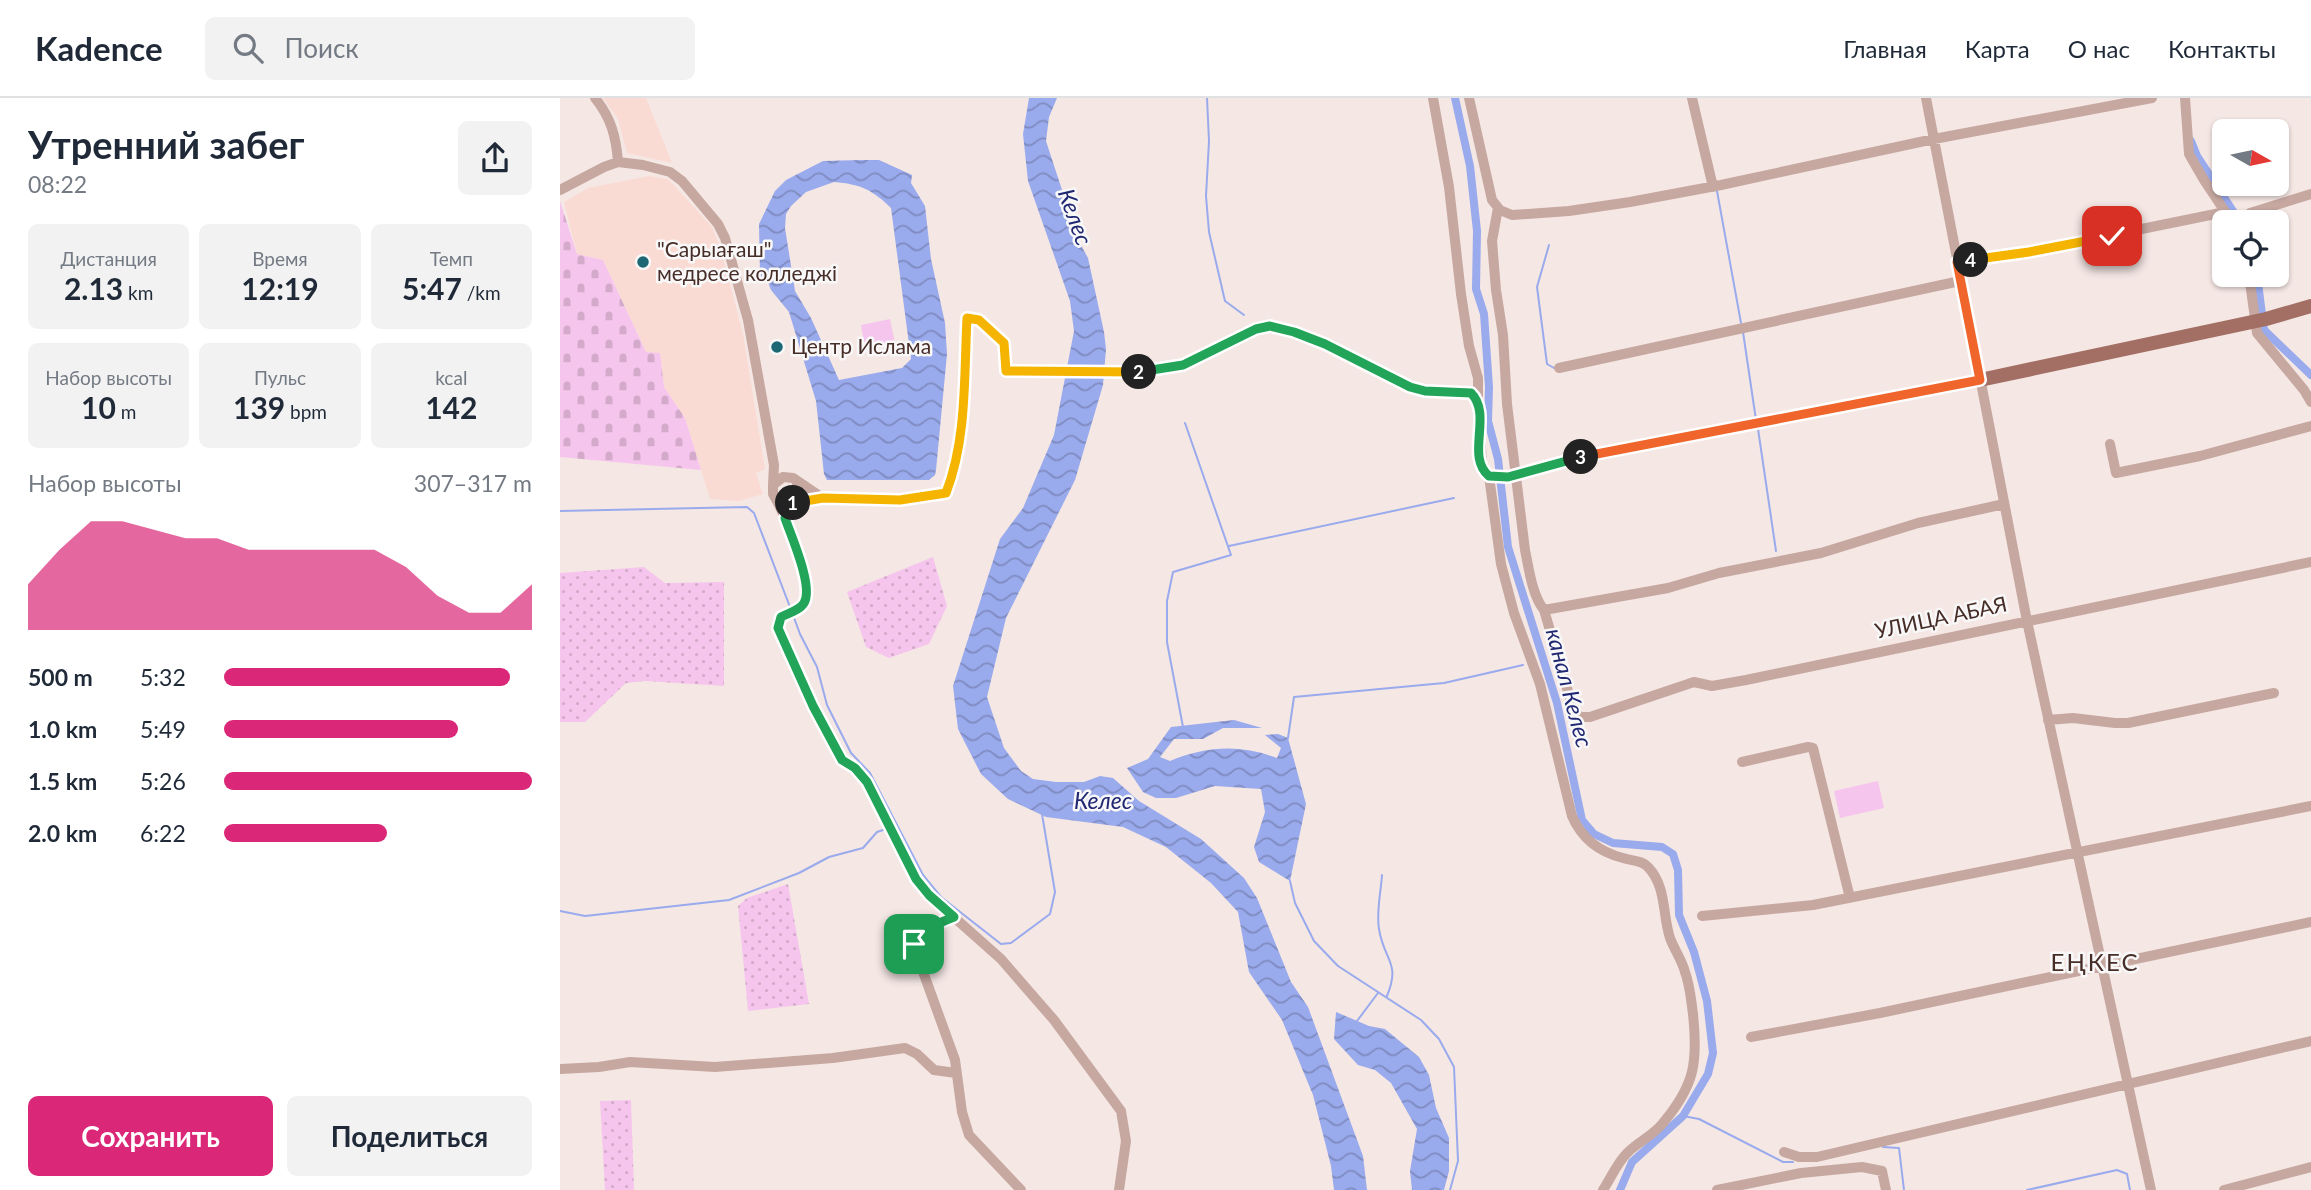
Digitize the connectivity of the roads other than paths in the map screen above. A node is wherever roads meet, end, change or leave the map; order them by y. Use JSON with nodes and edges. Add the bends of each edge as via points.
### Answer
{"nodes":[{"id":1,"x":595,"y":98,"type":"edge"},
{"id":2,"x":1433,"y":98,"type":"edge"},
{"id":3,"x":1469,"y":98,"type":"edge"},
{"id":4,"x":1692,"y":98,"type":"edge"},
{"id":5,"x":1926,"y":98,"type":"edge"},
{"id":6,"x":2152,"y":98,"type":"edge"},
{"id":7,"x":2185,"y":98,"type":"edge"},
{"id":8,"x":1934,"y":139,"type":"junction"},
{"id":9,"x":618,"y":162,"type":"junction"},
{"id":10,"x":1716,"y":186,"type":"junction"},
{"id":11,"x":560,"y":190,"type":"edge"},
{"id":12,"x":2311,"y":194,"type":"edge"},
{"id":13,"x":1498,"y":208,"type":"junction"},
{"id":14,"x":2224,"y":210,"type":"edge"},
{"id":15,"x":2260,"y":210,"type":"edge"},
{"id":16,"x":2212,"y":215,"type":"edge"},
{"id":17,"x":1957,"y":262,"type":"junction"},
{"id":18,"x":1960,"y":281,"type":"junction"},
{"id":19,"x":2252,"y":287,"type":"edge"},
{"id":20,"x":2311,"y":306,"type":"edge"},
{"id":21,"x":2261,"y":320,"type":"junction"},
{"id":22,"x":1559,"y":368,"type":"dead end"},
{"id":23,"x":1980,"y":380,"type":"junction"},
{"id":24,"x":1478,"y":401,"type":"junction"},
{"id":25,"x":2311,"y":402,"type":"edge"},
{"id":26,"x":2311,"y":426,"type":"edge"},
{"id":27,"x":2110,"y":444,"type":"dead end"},
{"id":28,"x":775,"y":465,"type":"junction"},
{"id":29,"x":1512,"y":475,"type":"junction"},
{"id":30,"x":1493,"y":477,"type":"junction"},
{"id":31,"x":794,"y":480,"type":"junction"},
{"id":32,"x":773,"y":485,"type":"junction"},
{"id":33,"x":823,"y":498,"type":"junction"},
{"id":34,"x":777,"y":501,"type":"junction"},
{"id":35,"x":794,"y":502,"type":"junction"},
{"id":36,"x":2004,"y":504,"type":"junction"},
{"id":37,"x":785,"y":518,"type":"junction"},
{"id":38,"x":2311,"y":562,"type":"edge"},
{"id":39,"x":1544,"y":610,"type":"junction"},
{"id":40,"x":2027,"y":621,"type":"junction"},
{"id":41,"x":2274,"y":693,"type":"dead end"},
{"id":42,"x":2048,"y":720,"type":"junction"},
{"id":43,"x":1742,"y":762,"type":"dead end"},
{"id":44,"x":2311,"y":806,"type":"edge"},
{"id":45,"x":2076,"y":852,"type":"junction"},
{"id":46,"x":1850,"y":898,"type":"junction"},
{"id":47,"x":1702,"y":916,"type":"dead end"},
{"id":48,"x":954,"y":917,"type":"junction"},
{"id":49,"x":2311,"y":922,"type":"edge"},
{"id":50,"x":2102,"y":965,"type":"junction"},
{"id":51,"x":1751,"y":1037,"type":"dead end"},
{"id":52,"x":2311,"y":1041,"type":"edge"},
{"id":53,"x":560,"y":1069,"type":"edge"},
{"id":54,"x":956,"y":1073,"type":"junction"},
{"id":55,"x":2128,"y":1084,"type":"junction"},
{"id":56,"x":1784,"y":1152,"type":"dead end"},
{"id":57,"x":1799,"y":1157,"type":"junction"},
{"id":58,"x":2311,"y":1167,"type":"edge"},
{"id":59,"x":1801,"y":1173,"type":"junction"},
{"id":60,"x":1021,"y":1190,"type":"edge"},
{"id":61,"x":1119,"y":1190,"type":"edge"},
{"id":62,"x":1603,"y":1190,"type":"edge"},
{"id":63,"x":1717,"y":1190,"type":"edge"},
{"id":64,"x":1886,"y":1190,"type":"edge"},
{"id":65,"x":2151,"y":1190,"type":"edge"},
{"id":66,"x":2224,"y":1190,"type":"edge"}],
"edges":[{"from":1,"to":9,"type":"street","via":[[616,136]]},
{"from":2,"to":24,"type":"street"},
{"from":3,"to":13,"type":"street","via":[[1492,200]]},
{"from":4,"to":10,"type":"street"},
{"from":5,"to":8,"type":"street"},
{"from":6,"to":8,"type":"street"},
{"from":7,"to":14,"type":"street","via":[[2189,154]]},
{"from":8,"to":10,"type":"street"},
{"from":8,"to":17,"type":"street"},
{"from":9,"to":11,"type":"street"},
{"from":9,"to":28,"type":"street","via":[[670,172],[718,224],[748,320]]},
{"from":10,"to":13,"type":"street","via":[[1569,211],[1512,215]]},
{"from":12,"to":15,"type":"street"},
{"from":13,"to":29,"type":"street","via":[[1492,241]]},
{"from":16,"to":17,"type":"street"},
{"from":17,"to":18,"type":"street"},
{"from":18,"to":22,"type":"street"},
{"from":18,"to":23,"type":"street"},
{"from":19,"to":21,"type":"street"},
{"from":20,"to":21,"type":"main road"},
{"from":21,"to":23,"type":"main road"},
{"from":21,"to":25,"type":"street","via":[[2257,333]]},
{"from":23,"to":29,"type":"street","via":[[1576,458]]},
{"from":23,"to":36,"type":"street"},
{"from":24,"to":30,"type":"street","via":[[1480,459],[1484,471]]},
{"from":24,"to":33,"type":"street","via":[[1468,392],[1410,387],[1325,344],[1275,326],[1256,329],[1183,365],[1145,372],[1006,371],[1004,343],[979,320],[967,318],[957,463],[946,493],[900,500]]},
{"from":26,"to":27,"type":"street","via":[[2116,473]]},
{"from":28,"to":31,"type":"street"},
{"from":28,"to":32,"type":"street"},
{"from":29,"to":30,"type":"street"},
{"from":29,"to":39,"type":"street","via":[[1530,573]]},
{"from":30,"to":62,"type":"street","via":[[1501,564],[1540,684],[1572,816],[1596,847],[1650,869],[1665,901],[1670,938],[1690,993],[1697,1046],[1692,1075],[1662,1124],[1626,1155]]},
{"from":31,"to":32,"type":"street","via":[[783,477]]},
{"from":31,"to":33,"type":"street"},
{"from":31,"to":35,"type":"street","via":[[800,489]]},
{"from":32,"to":34,"type":"street"},
{"from":33,"to":35,"type":"street"},
{"from":34,"to":35,"type":"street"},
{"from":34,"to":37,"type":"street"},
{"from":35,"to":37,"type":"street"},
{"from":36,"to":39,"type":"street","via":[[1918,523],[1821,553]]},
{"from":36,"to":40,"type":"street"},
{"from":37,"to":48,"type":"street","via":[[807,588],[801,608],[781,617],[778,628],[842,760],[867,782],[916,879]]},
{"from":38,"to":40,"type":"street","name":"УЛИЦА АБАЯ"},
{"from":39,"to":40,"type":"street","name":"УЛИЦА АБАЯ","via":[[1574,712],[1583,718],[1694,682],[1712,686]]},
{"from":40,"to":42,"type":"street"},
{"from":41,"to":42,"type":"street","via":[[2128,723]]},
{"from":42,"to":45,"type":"street"},
{"from":43,"to":46,"type":"street","via":[[1813,748]]},
{"from":44,"to":45,"type":"street"},
{"from":45,"to":46,"type":"street"},
{"from":45,"to":50,"type":"street"},
{"from":46,"to":47,"type":"street"},
{"from":48,"to":54,"type":"street","via":[[917,932],[914,944],[956,1060]]},
{"from":48,"to":61,"type":"street","via":[[1001,958],[1055,1020],[1121,1111],[1126,1140]]},
{"from":49,"to":50,"type":"street"},
{"from":50,"to":51,"type":"street"},
{"from":50,"to":55,"type":"street"},
{"from":52,"to":55,"type":"street"},
{"from":53,"to":54,"type":"street","via":[[630,1062],[715,1067],[905,1048],[934,1070]]},
{"from":54,"to":60,"type":"street","via":[[969,1135]]},
{"from":55,"to":57,"type":"street","via":[[1849,1150]]},
{"from":55,"to":65,"type":"street"},
{"from":56,"to":57,"type":"street"},
{"from":57,"to":59,"type":"street"},
{"from":58,"to":66,"type":"street"},
{"from":59,"to":63,"type":"street"},
{"from":59,"to":64,"type":"street","via":[[1878,1168],[1884,1174]]}]}
